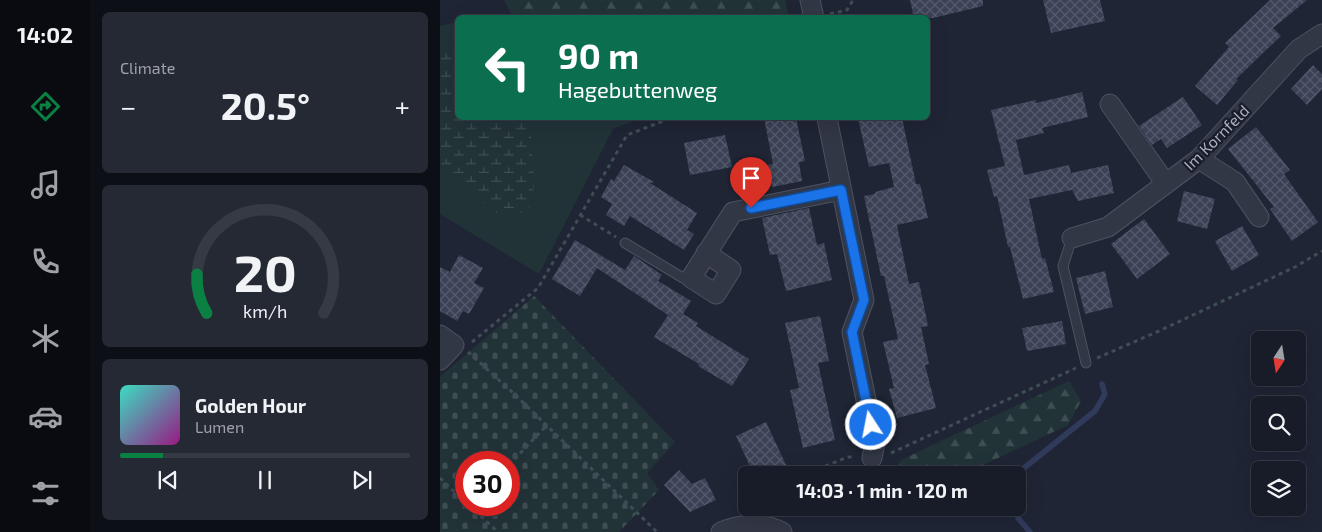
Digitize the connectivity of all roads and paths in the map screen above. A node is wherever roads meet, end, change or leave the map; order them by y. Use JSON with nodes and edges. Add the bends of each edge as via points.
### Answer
{"nodes":[{"id":1,"x":810,"y":0,"type":"edge"},
{"id":2,"x":853,"y":0,"type":"edge"},
{"id":3,"x":817,"y":15,"type":"edge"},
{"id":4,"x":826,"y":15,"type":"edge"},
{"id":5,"x":1322,"y":34,"type":"edge"},
{"id":6,"x":1110,"y":104,"type":"dead end"},
{"id":7,"x":666,"y":120,"type":"edge"},
{"id":8,"x":827,"y":120,"type":"edge"},
{"id":9,"x":1200,"y":159,"type":"junction"},
{"id":10,"x":1166,"y":184,"type":"junction"},
{"id":11,"x":841,"y":190,"type":"junction"},
{"id":12,"x":580,"y":215,"type":"junction"},
{"id":13,"x":1258,"y":217,"type":"dead end"},
{"id":14,"x":1072,"y":238,"type":"joint"},
{"id":15,"x":625,"y":243,"type":"joint"},
{"id":16,"x":706,"y":253,"type":"junction"},
{"id":17,"x":690,"y":278,"type":"junction"},
{"id":18,"x":453,"y":343,"type":"edge"},
{"id":19,"x":440,"y":360,"type":"edge"},
{"id":20,"x":1086,"y":363,"type":"dead end"},
{"id":21,"x":546,"y":425,"type":"junction"},
{"id":22,"x":520,"y":453,"type":"edge"},
{"id":23,"x":872,"y":458,"type":"joint"},
{"id":24,"x":826,"y":466,"type":"edge"},
{"id":25,"x":440,"y":478,"type":"edge"},
{"id":26,"x":455,"y":492,"type":"edge"},
{"id":27,"x":481,"y":516,"type":"edge"},
{"id":28,"x":498,"y":532,"type":"edge"},
{"id":29,"x":657,"y":532,"type":"edge"},
{"id":30,"x":721,"y":532,"type":"edge"},
{"id":31,"x":782,"y":532,"type":"edge"}],
"edges":[{"from":1,"to":3,"type":"street"},
{"from":2,"to":4,"type":"path","via":[[847,10]]},
{"from":5,"to":9,"type":"street","name":"Im Kornfeld","via":[[1299,49]]},
{"from":6,"to":10,"type":"street"},
{"from":7,"to":12,"type":"path","via":[[627,135]]},
{"from":8,"to":11,"type":"street"},
{"from":9,"to":10,"type":"street","name":"Im Kornfeld"},
{"from":9,"to":13,"type":"street","via":[[1235,182]]},
{"from":10,"to":14,"type":"street","name":"Im Kornfeld","via":[[1108,227]]},
{"from":11,"to":16,"type":"street","via":[[733,212]]},
{"from":11,"to":23,"type":"street","via":[[864,300],[852,332],[875,443]]},
{"from":12,"to":15,"type":"path"},
{"from":12,"to":18,"type":"path","via":[[538,288]]},
{"from":14,"to":20,"type":"lane","via":[[1064,266]]},
{"from":15,"to":17,"type":"lane","via":[[683,278]]},
{"from":16,"to":17,"type":"street"},
{"from":16,"to":17,"type":"street","via":[[732,270],[716,294]]},
{"from":18,"to":19,"type":"street"},
{"from":18,"to":21,"type":"path"},
{"from":21,"to":22,"type":"path"},
{"from":21,"to":29,"type":"path"},
{"from":23,"to":24,"type":"path","via":[[848,457]]},
{"from":25,"to":26,"type":"path"},
{"from":27,"to":28,"type":"path"},
{"from":30,"to":31,"type":"street","via":[[756,524]]}]}
